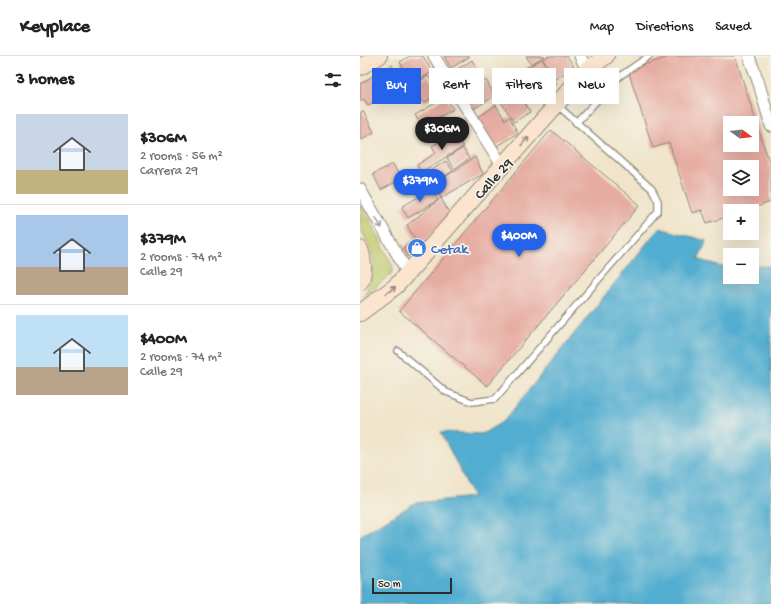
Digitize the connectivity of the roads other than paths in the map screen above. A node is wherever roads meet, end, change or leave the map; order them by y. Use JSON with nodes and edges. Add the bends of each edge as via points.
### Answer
{"nodes":[{"id":1,"x":379,"y":56,"type":"edge"},
{"id":2,"x":434,"y":56,"type":"edge"},
{"id":3,"x":606,"y":56,"type":"edge"},
{"id":4,"x":650,"y":56,"type":"edge"},
{"id":5,"x":749,"y":56,"type":"edge"},
{"id":6,"x":584,"y":63,"type":"edge"},
{"id":7,"x":360,"y":67,"type":"edge"},
{"id":8,"x":556,"y":105,"type":"junction"},
{"id":9,"x":576,"y":123,"type":"junction"},
{"id":10,"x":771,"y":126,"type":"edge"},
{"id":11,"x":502,"y":167,"type":"junction"},
{"id":12,"x":360,"y":189,"type":"edge"},
{"id":13,"x":360,"y":249,"type":"edge"},
{"id":14,"x":408,"y":273,"type":"junction"},
{"id":15,"x":361,"y":281,"type":"edge"},
{"id":16,"x":360,"y":313,"type":"edge"},
{"id":17,"x":398,"y":351,"type":"dead end"}],
"edges":[{"from":1,"to":7,"type":"main road"},
{"from":2,"to":11,"type":"street"},
{"from":3,"to":6,"type":"main road","name":"Calle 29"},
{"from":4,"to":9,"type":"lane","via":[[620,76]]},
{"from":5,"to":10,"type":"street","via":[[760,84]]},
{"from":6,"to":8,"type":"main road","name":"Calle 29"},
{"from":8,"to":9,"type":"lane"},
{"from":11,"to":8,"type":"main road","name":"Calle 29","one_way":true},
{"from":9,"to":17,"type":"lane","via":[[652,189],[658,201],[658,211],[495,399],[472,402],[446,392]]},
{"from":11,"to":14,"type":"main road","name":"Calle 29"},
{"from":12,"to":14,"type":"street","one_way":true},
{"from":13,"to":15,"type":"main road","via":[[363,258]]},
{"from":16,"to":14,"type":"main road","name":"Calle 29","one_way":true,"via":[[396,286]]}]}
